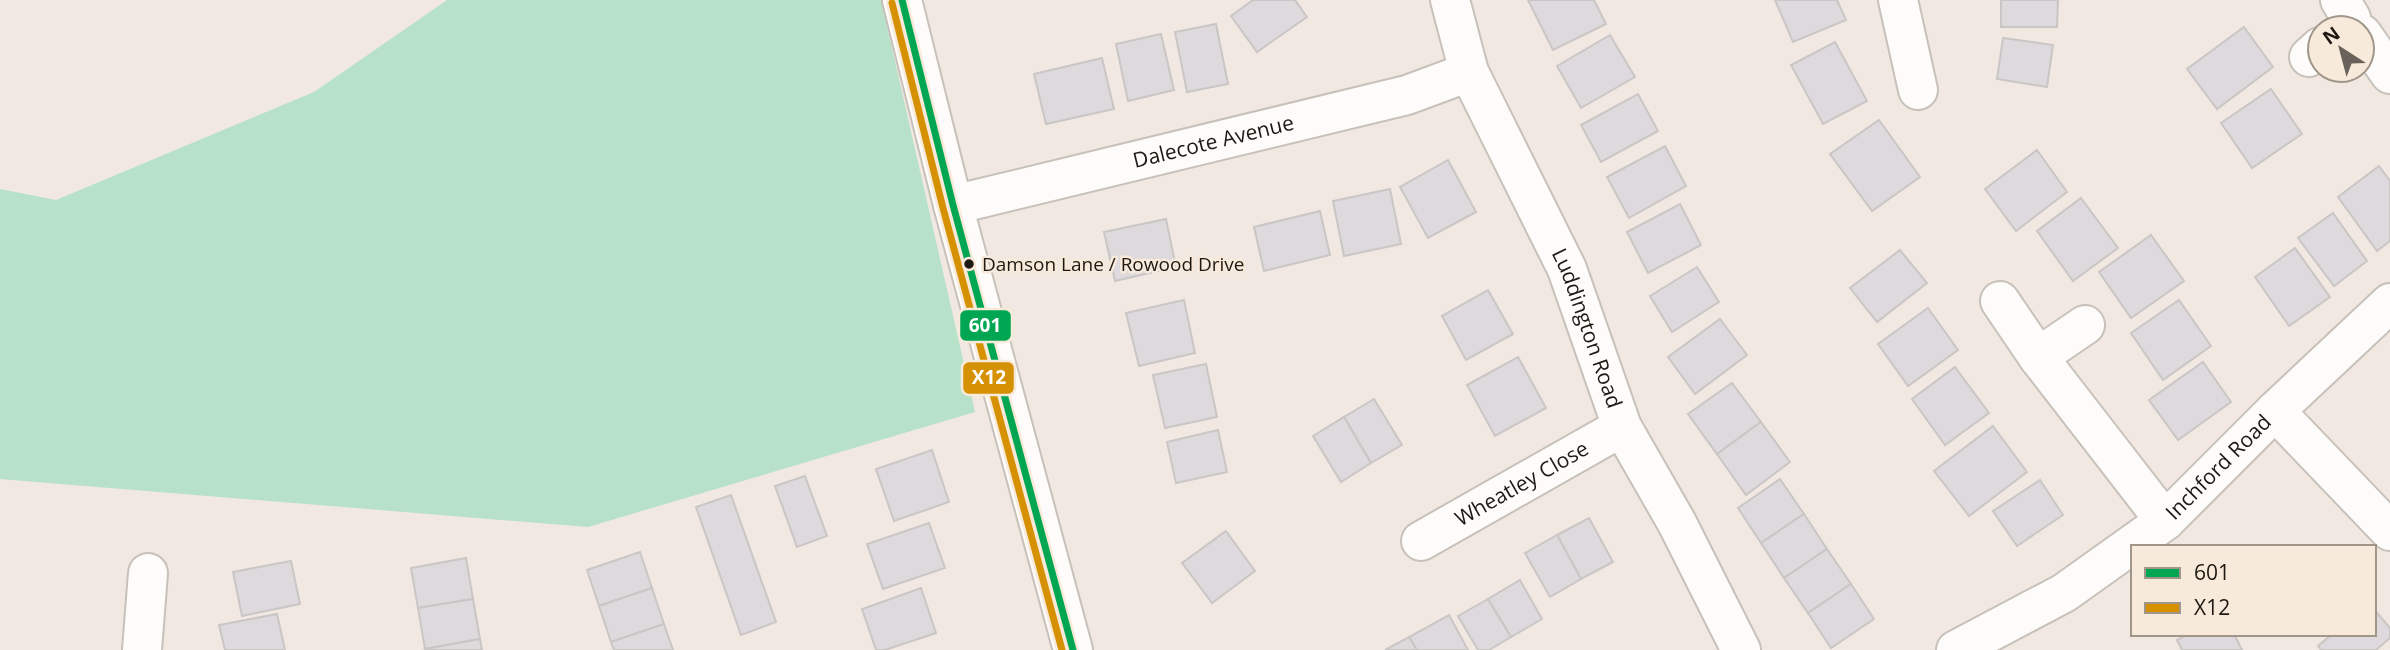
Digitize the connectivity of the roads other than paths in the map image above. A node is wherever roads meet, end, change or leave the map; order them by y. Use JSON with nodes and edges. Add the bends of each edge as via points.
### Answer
{"nodes":[{"id":1,"x":902,"y":0,"type":"edge"},
{"id":2,"x":1450,"y":0,"type":"edge"},
{"id":3,"x":1898,"y":0,"type":"edge"},
{"id":4,"x":2376,"y":56,"type":"edge"},
{"id":5,"x":1469,"y":72,"type":"junction"},
{"id":6,"x":2390,"y":75,"type":"edge"},
{"id":7,"x":1918,"y":90,"type":"dead end"},
{"id":8,"x":953,"y":205,"type":"junction"},
{"id":9,"x":2000,"y":301,"type":"dead end"},
{"id":10,"x":2390,"y":303,"type":"edge"},
{"id":11,"x":2085,"y":325,"type":"dead end"},
{"id":12,"x":2038,"y":357,"type":"junction"},
{"id":13,"x":2275,"y":411,"type":"junction"},
{"id":14,"x":1622,"y":427,"type":"junction"},
{"id":15,"x":2165,"y":521,"type":"junction"},
{"id":16,"x":2390,"y":531,"type":"edge"},
{"id":17,"x":1422,"y":541,"type":"dead end"},
{"id":18,"x":2131,"y":545,"type":"edge"},
{"id":19,"x":2131,"y":545,"type":"edge"},
{"id":20,"x":148,"y":573,"type":"dead end"},
{"id":21,"x":142,"y":650,"type":"edge"},
{"id":22,"x":1073,"y":650,"type":"edge"},
{"id":23,"x":1741,"y":650,"type":"edge"},
{"id":24,"x":1956,"y":650,"type":"edge"}],
"edges":[{"from":1,"to":8,"type":"street"},
{"from":2,"to":5,"type":"street","name":"Luddington Road"},
{"from":3,"to":7,"type":"street"},
{"from":4,"to":6,"type":"street"},
{"from":5,"to":8,"type":"street","name":"Dalecote Avenue","via":[[1407,95]]},
{"from":5,"to":14,"type":"street","name":"Luddington Road","via":[[1567,269]]},
{"from":8,"to":22,"type":"street"},
{"from":9,"to":12,"type":"street"},
{"from":10,"to":13,"type":"street","name":"Inchford Road"},
{"from":11,"to":12,"type":"street"},
{"from":12,"to":15,"type":"street"},
{"from":13,"to":15,"type":"street","name":"Inchford Road"},
{"from":13,"to":16,"type":"street"},
{"from":14,"to":17,"type":"street","name":"Wheatley Close"},
{"from":14,"to":23,"type":"street","name":"Luddington Road"},
{"from":15,"to":18,"type":"street","name":"Inchford Road"},
{"from":19,"to":24,"type":"street","name":"Inchford Road","via":[[2064,593]]},
{"from":20,"to":21,"type":"street"}]}
